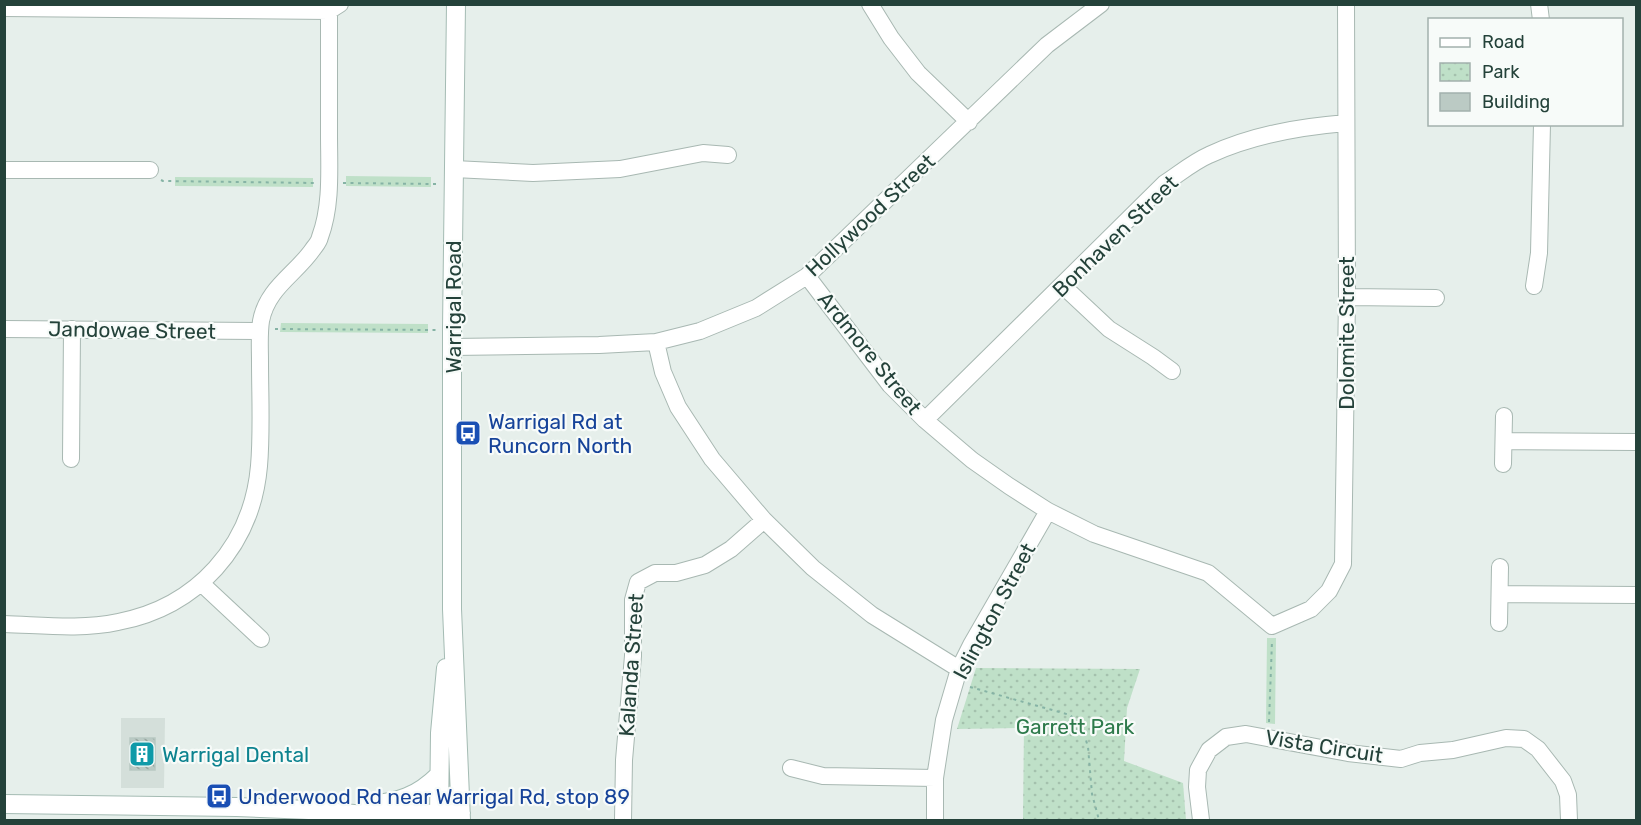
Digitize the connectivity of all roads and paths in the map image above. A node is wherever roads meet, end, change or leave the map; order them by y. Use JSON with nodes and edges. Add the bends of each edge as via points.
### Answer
{"nodes":[{"id":1,"x":456,"y":4,"type":"edge"},
{"id":2,"x":870,"y":4,"type":"edge"},
{"id":3,"x":1346,"y":4,"type":"edge"},
{"id":4,"x":1097,"y":5,"type":"edge"},
{"id":5,"x":80,"y":6,"type":"edge"},
{"id":6,"x":4,"y":8,"type":"edge"},
{"id":7,"x":335,"y":8,"type":"edge"},
{"id":8,"x":969,"y":122,"type":"junction"},
{"id":9,"x":1346,"y":123,"type":"junction"},
{"id":10,"x":1542,"y":126,"type":"edge"},
{"id":11,"x":728,"y":154,"type":"dead end"},
{"id":12,"x":4,"y":170,"type":"edge"},
{"id":13,"x":150,"y":170,"type":"joint"},
{"id":14,"x":454,"y":178,"type":"junction"},
{"id":15,"x":330,"y":183,"type":"junction"},
{"id":16,"x":807,"y":276,"type":"junction"},
{"id":17,"x":1062,"y":285,"type":"junction"},
{"id":18,"x":1534,"y":286,"type":"dead end"},
{"id":19,"x":1347,"y":297,"type":"junction"},
{"id":20,"x":1436,"y":298,"type":"dead end"},
{"id":21,"x":4,"y":328,"type":"edge"},
{"id":22,"x":72,"y":329,"type":"junction"},
{"id":23,"x":260,"y":331,"type":"junction"},
{"id":24,"x":452,"y":338,"type":"junction"},
{"id":25,"x":656,"y":342,"type":"junction"},
{"id":26,"x":1172,"y":371,"type":"dead end"},
{"id":27,"x":1504,"y":416,"type":"dead end"},
{"id":28,"x":925,"y":420,"type":"junction"},
{"id":29,"x":1503,"y":441,"type":"junction"},
{"id":30,"x":1636,"y":442,"type":"edge"},
{"id":31,"x":71,"y":459,"type":"dead end"},
{"id":32,"x":1503,"y":464,"type":"dead end"},
{"id":33,"x":1048,"y":511,"type":"junction"},
{"id":34,"x":764,"y":520,"type":"junction"},
{"id":35,"x":1500,"y":567,"type":"dead end"},
{"id":36,"x":201,"y":583,"type":"junction"},
{"id":37,"x":1500,"y":594,"type":"junction"},
{"id":38,"x":1636,"y":595,"type":"edge"},
{"id":39,"x":452,"y":609,"type":"junction"},
{"id":40,"x":1499,"y":622,"type":"dead end"},
{"id":41,"x":4,"y":624,"type":"edge"},
{"id":42,"x":1272,"y":626,"type":"junction"},
{"id":43,"x":261,"y":639,"type":"dead end"},
{"id":44,"x":958,"y":675,"type":"junction"},
{"id":45,"x":1269,"y":738,"type":"junction"},
{"id":46,"x":791,"y":768,"type":"dead end"},
{"id":47,"x":439,"y":775,"type":"junction"},
{"id":48,"x":935,"y":778,"type":"junction"},
{"id":49,"x":4,"y":804,"type":"edge"},
{"id":50,"x":309,"y":810,"type":"junction"},
{"id":51,"x":190,"y":813,"type":"edge"},
{"id":52,"x":440,"y":817,"type":"edge"},
{"id":53,"x":461,"y":817,"type":"edge"},
{"id":54,"x":623,"y":820,"type":"edge"},
{"id":55,"x":935,"y":820,"type":"edge"},
{"id":56,"x":1099,"y":820,"type":"edge"},
{"id":57,"x":1201,"y":820,"type":"edge"},
{"id":58,"x":1569,"y":820,"type":"edge"}],
"edges":[{"from":1,"to":14,"type":"main road","name":"Warrigal Road"},
{"from":2,"to":8,"type":"street","via":[[918,73]]},
{"from":3,"to":9,"type":"street","name":"Dolomite Street"},
{"from":4,"to":8,"type":"street","name":"Hollywood Street","via":[[1047,45]]},
{"from":5,"to":6,"type":"street"},
{"from":5,"to":7,"type":"street"},
{"from":7,"to":15,"type":"street"},
{"from":8,"to":16,"type":"street","name":"Hollywood Street"},
{"from":9,"to":17,"type":"street","name":"Bonhaven Street","via":[[1255,138],[1207,156],[1165,183]]},
{"from":9,"to":19,"type":"street","name":"Dolomite Street"},
{"from":10,"to":18,"type":"street","via":[[1539,253]]},
{"from":11,"to":14,"type":"street","via":[[703,153],[621,169]]},
{"from":12,"to":13,"type":"street"},
{"from":13,"to":15,"type":"path","via":[[163,181]]},
{"from":14,"to":15,"type":"path","via":[[435,184]]},
{"from":14,"to":24,"type":"main road","name":"Warrigal Road"},
{"from":15,"to":23,"type":"street","via":[[320,239],[308,257],[272,292]]},
{"from":16,"to":25,"type":"street","name":"Hollywood Street","via":[[756,308],[700,331]]},
{"from":16,"to":28,"type":"street","name":"Ardmore Street","via":[[890,385]]},
{"from":17,"to":26,"type":"street","via":[[1109,329]]},
{"from":17,"to":28,"type":"street","name":"Bonhaven Street"},
{"from":19,"to":20,"type":"street"},
{"from":19,"to":42,"type":"street","name":"Dolomite Street","via":[[1343,564],[1329,591],[1311,609]]},
{"from":21,"to":22,"type":"street","name":"Jandowae Street"},
{"from":22,"to":23,"type":"street","name":"Jandowae Street"},
{"from":22,"to":31,"type":"street"},
{"from":23,"to":24,"type":"path","via":[[276,328]]},
{"from":23,"to":36,"type":"street","via":[[259,465],[255,493],[228,554]]},
{"from":24,"to":25,"type":"street","name":"Hollywood Street","via":[[599,345]]},
{"from":24,"to":39,"type":"main road","name":"Warrigal Road"},
{"from":25,"to":34,"type":"street","via":[[678,407],[712,459]]},
{"from":27,"to":29,"type":"street"},
{"from":28,"to":33,"type":"street","name":"Ardmore Street","via":[[972,460]]},
{"from":29,"to":30,"type":"street"},
{"from":29,"to":32,"type":"street"},
{"from":33,"to":42,"type":"street","name":"Ardmore Street","via":[[1094,534],[1208,573]]},
{"from":33,"to":44,"type":"street","name":"Islington Street","via":[[971,645]]},
{"from":34,"to":44,"type":"street","via":[[813,568]]},
{"from":34,"to":54,"type":"street","name":"Kalanda Street","via":[[731,549],[705,565],[676,573],[655,573],[638,582],[633,600]]},
{"from":35,"to":37,"type":"street"},
{"from":36,"to":41,"type":"street","via":[[178,600],[118,622],[80,626]]},
{"from":36,"to":43,"type":"street"},
{"from":37,"to":38,"type":"street"},
{"from":37,"to":40,"type":"street"},
{"from":39,"to":47,"type":"main road","name":"Warrigal Road"},
{"from":39,"to":53,"type":"main road","name":"Warrigal Road"},
{"from":42,"to":45,"type":"path"},
{"from":44,"to":48,"type":"street","name":"Islington Street","via":[[944,720]]},
{"from":44,"to":56,"type":"path","via":[[971,688],[1070,715],[1082,727]]},
{"from":45,"to":57,"type":"street","name":"Vista Circuit","via":[[1246,734],[1226,737],[1209,750],[1198,770]]},
{"from":45,"to":58,"type":"street","name":"Vista Circuit","via":[[1401,759],[1506,738],[1524,739],[1538,749],[1563,781]]},
{"from":46,"to":48,"type":"street","via":[[823,776]]},
{"from":47,"to":50,"type":"main road","via":[[427,787],[402,800]]},
{"from":47,"to":52,"type":"main road","name":"Warrigal Road"},
{"from":48,"to":55,"type":"street","name":"Islington Street"},
{"from":49,"to":51,"type":"main road"},
{"from":50,"to":51,"type":"main road"},
{"from":50,"to":52,"type":"main road"},
{"from":52,"to":53,"type":"main road"}]}
